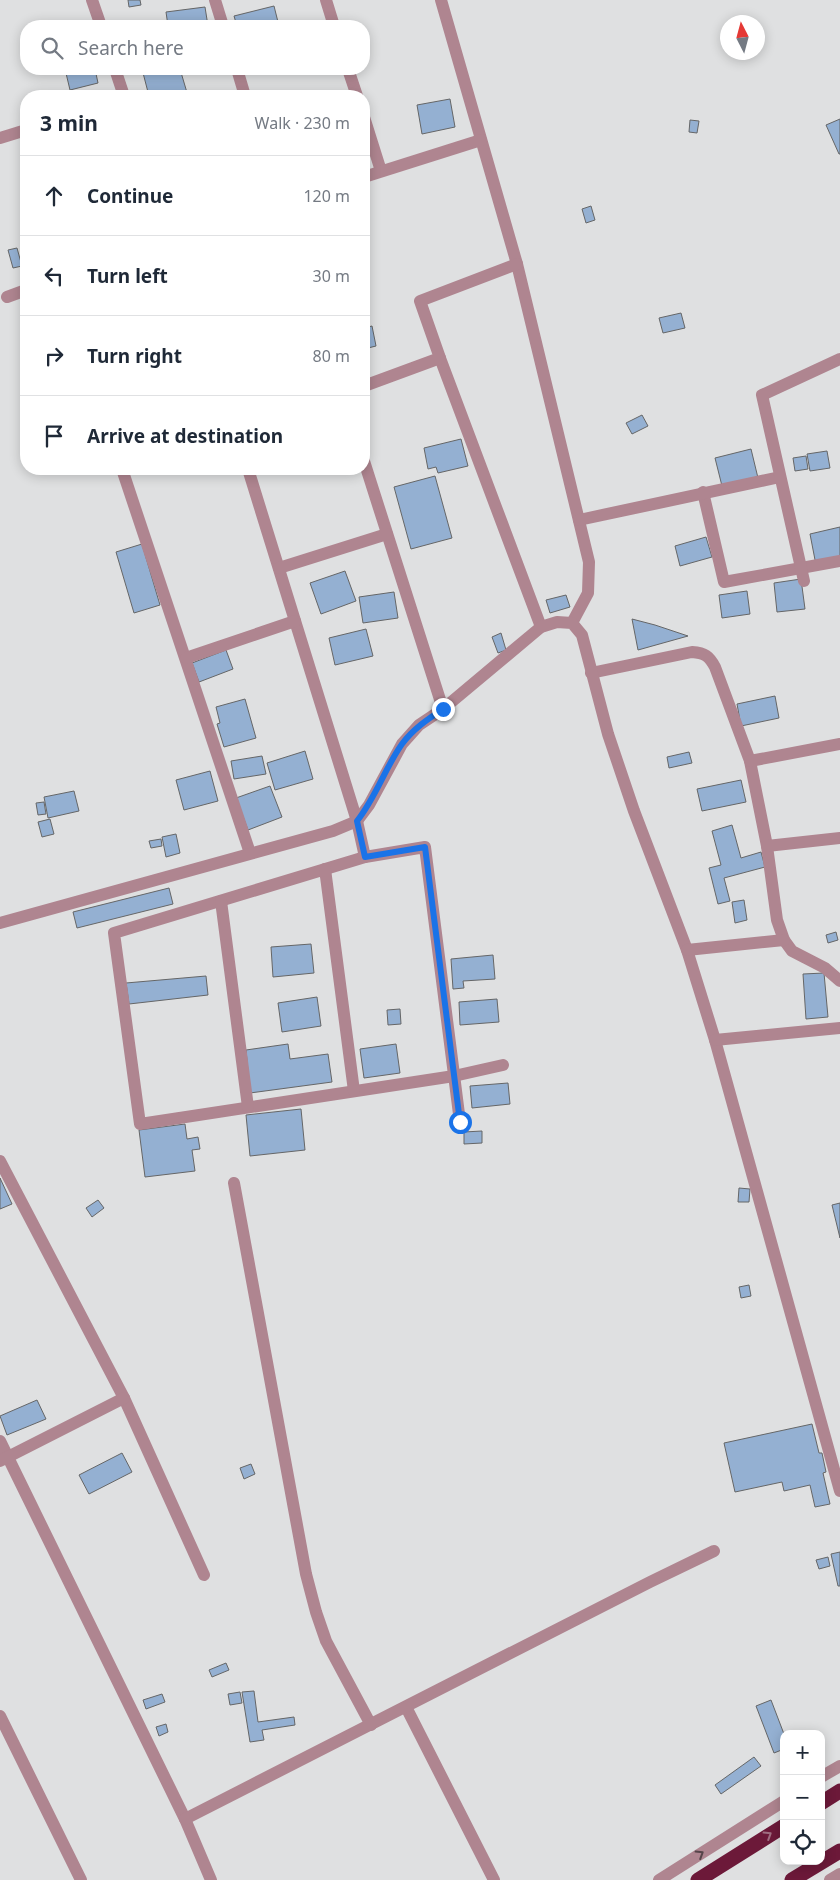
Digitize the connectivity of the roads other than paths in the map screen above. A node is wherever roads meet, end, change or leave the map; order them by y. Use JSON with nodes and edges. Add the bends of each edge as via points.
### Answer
{"nodes":[{"id":1,"x":92,"y":0,"type":"edge"},
{"id":2,"x":215,"y":0,"type":"edge"},
{"id":3,"x":326,"y":0,"type":"edge"},
{"id":4,"x":441,"y":0,"type":"edge"},
{"id":5,"x":99,"y":20,"type":"edge"},
{"id":6,"x":221,"y":20,"type":"edge"},
{"id":7,"x":332,"y":20,"type":"edge"},
{"id":8,"x":117,"y":75,"type":"edge"},
{"id":9,"x":239,"y":75,"type":"edge"},
{"id":10,"x":350,"y":75,"type":"edge"},
{"id":11,"x":122,"y":90,"type":"edge"},
{"id":12,"x":244,"y":90,"type":"edge"},
{"id":13,"x":355,"y":90,"type":"edge"},
{"id":14,"x":20,"y":132,"type":"edge"},
{"id":15,"x":370,"y":136,"type":"edge"},
{"id":16,"x":0,"y":138,"type":"edge"},
{"id":17,"x":481,"y":140,"type":"junction"},
{"id":18,"x":381,"y":172,"type":"junction"},
{"id":19,"x":370,"y":175,"type":"edge"},
{"id":20,"x":517,"y":264,"type":"junction"},
{"id":21,"x":20,"y":292,"type":"edge"},
{"id":22,"x":7,"y":297,"type":"dead end"},
{"id":23,"x":440,"y":358,"type":"junction"},
{"id":24,"x":840,"y":359,"type":"edge"},
{"id":25,"x":370,"y":384,"type":"edge"},
{"id":26,"x":124,"y":475,"type":"edge"},
{"id":27,"x":250,"y":475,"type":"edge"},
{"id":28,"x":368,"y":475,"type":"edge"},
{"id":29,"x":780,"y":477,"type":"junction"},
{"id":30,"x":703,"y":492,"type":"junction"},
{"id":31,"x":579,"y":520,"type":"junction"},
{"id":32,"x":387,"y":534,"type":"junction"},
{"id":33,"x":840,"y":561,"type":"edge"},
{"id":34,"x":279,"y":568,"type":"junction"},
{"id":35,"x":802,"y":575,"type":"junction"},
{"id":36,"x":295,"y":621,"type":"junction"},
{"id":37,"x":572,"y":623,"type":"junction"},
{"id":38,"x":541,"y":627,"type":"junction"},
{"id":39,"x":186,"y":658,"type":"junction"},
{"id":40,"x":591,"y":673,"type":"junction"},
{"id":41,"x":443,"y":709,"type":"junction"},
{"id":42,"x":840,"y":744,"type":"edge"},
{"id":43,"x":750,"y":761,"type":"junction"},
{"id":44,"x":357,"y":821,"type":"junction"},
{"id":45,"x":840,"y":838,"type":"edge"},
{"id":46,"x":767,"y":846,"type":"junction"},
{"id":47,"x":250,"y":853,"type":"junction"},
{"id":48,"x":365,"y":857,"type":"junction"},
{"id":49,"x":325,"y":869,"type":"junction"},
{"id":50,"x":221,"y":901,"type":"junction"},
{"id":51,"x":0,"y":923,"type":"edge"},
{"id":52,"x":784,"y":940,"type":"junction"},
{"id":53,"x":687,"y":950,"type":"junction"},
{"id":54,"x":840,"y":981,"type":"edge"},
{"id":55,"x":840,"y":1028,"type":"edge"},
{"id":56,"x":715,"y":1040,"type":"junction"},
{"id":57,"x":503,"y":1066,"type":"dead end"},
{"id":58,"x":454,"y":1076,"type":"junction"},
{"id":59,"x":354,"y":1091,"type":"junction"},
{"id":60,"x":248,"y":1107,"type":"junction"},
{"id":61,"x":460,"y":1122,"type":"dead end"},
{"id":62,"x":0,"y":1161,"type":"edge"},
{"id":63,"x":234,"y":1183,"type":"dead end"},
{"id":64,"x":124,"y":1398,"type":"junction"},
{"id":65,"x":0,"y":1441,"type":"edge"},
{"id":66,"x":4,"y":1459,"type":"edge"},
{"id":67,"x":840,"y":1487,"type":"edge"},
{"id":68,"x":714,"y":1551,"type":"dead end"},
{"id":69,"x":204,"y":1575,"type":"dead end"},
{"id":70,"x":406,"y":1707,"type":"junction"},
{"id":71,"x":0,"y":1716,"type":"edge"},
{"id":72,"x":371,"y":1725,"type":"junction"},
{"id":73,"x":840,"y":1766,"type":"edge"},
{"id":74,"x":824,"y":1775,"type":"edge"},
{"id":75,"x":840,"y":1791,"type":"edge"},
{"id":76,"x":825,"y":1800,"type":"edge"},
{"id":77,"x":780,"y":1804,"type":"edge"},
{"id":78,"x":185,"y":1819,"type":"junction"},
{"id":79,"x":780,"y":1829,"type":"edge"},
{"id":80,"x":840,"y":1851,"type":"edge"},
{"id":81,"x":840,"y":1874,"type":"edge"},
{"id":82,"x":81,"y":1880,"type":"edge"},
{"id":83,"x":211,"y":1880,"type":"edge"},
{"id":84,"x":494,"y":1880,"type":"edge"},
{"id":85,"x":659,"y":1880,"type":"edge"},
{"id":86,"x":698,"y":1880,"type":"edge"},
{"id":87,"x":792,"y":1880,"type":"edge"},
{"id":88,"x":830,"y":1880,"type":"edge"}],
"edges":[{"from":1,"to":5,"type":"street"},
{"from":2,"to":6,"type":"street"},
{"from":3,"to":7,"type":"street"},
{"from":4,"to":17,"type":"street"},
{"from":8,"to":11,"type":"street"},
{"from":9,"to":12,"type":"street"},
{"from":10,"to":13,"type":"street"},
{"from":14,"to":16,"type":"street"},
{"from":15,"to":18,"type":"street"},
{"from":17,"to":18,"type":"street"},
{"from":17,"to":20,"type":"street"},
{"from":18,"to":19,"type":"street"},
{"from":20,"to":23,"type":"street","via":[[420,301]]},
{"from":20,"to":31,"type":"street"},
{"from":21,"to":22,"type":"street"},
{"from":23,"to":25,"type":"street"},
{"from":23,"to":38,"type":"street"},
{"from":24,"to":29,"type":"street","via":[[762,395]]},
{"from":26,"to":39,"type":"street"},
{"from":27,"to":34,"type":"street"},
{"from":28,"to":32,"type":"street"},
{"from":29,"to":30,"type":"street"},
{"from":29,"to":35,"type":"street"},
{"from":30,"to":31,"type":"street"},
{"from":30,"to":35,"type":"street","via":[[724,582]]},
{"from":31,"to":37,"type":"street","via":[[590,578],[588,593]]},
{"from":32,"to":34,"type":"street"},
{"from":32,"to":41,"type":"street"},
{"from":33,"to":35,"type":"street"},
{"from":34,"to":36,"type":"street"},
{"from":36,"to":39,"type":"street"},
{"from":36,"to":44,"type":"street"},
{"from":37,"to":38,"type":"street","via":[[557,622]]},
{"from":37,"to":40,"type":"street","via":[[582,635]]},
{"from":38,"to":41,"type":"street"},
{"from":39,"to":47,"type":"street"},
{"from":40,"to":43,"type":"street","via":[[692,652],[709,656]]},
{"from":40,"to":53,"type":"street","via":[[634,811]]},
{"from":41,"to":44,"type":"street","via":[[420,725],[402,744],[370,805]]},
{"from":42,"to":43,"type":"street"},
{"from":43,"to":46,"type":"street"},
{"from":44,"to":47,"type":"street","via":[[333,831]]},
{"from":44,"to":48,"type":"street"},
{"from":45,"to":46,"type":"street"},
{"from":46,"to":52,"type":"street","via":[[777,920]]},
{"from":47,"to":51,"type":"street"},
{"from":48,"to":49,"type":"street"},
{"from":48,"to":58,"type":"street","via":[[425,847]]},
{"from":49,"to":50,"type":"street"},
{"from":49,"to":59,"type":"street"},
{"from":50,"to":60,"type":"street"},
{"from":50,"to":60,"type":"street","via":[[114,932],[140,1124]]},
{"from":52,"to":53,"type":"street"},
{"from":52,"to":54,"type":"street","via":[[792,951],[825,968]]},
{"from":53,"to":56,"type":"street"},
{"from":55,"to":56,"type":"street"},
{"from":56,"to":67,"type":"street"},
{"from":57,"to":58,"type":"street"},
{"from":58,"to":59,"type":"street"},
{"from":58,"to":61,"type":"street"},
{"from":59,"to":60,"type":"street"},
{"from":62,"to":64,"type":"street"},
{"from":63,"to":72,"type":"street","via":[[306,1574],[326,1641]]},
{"from":64,"to":66,"type":"street"},
{"from":64,"to":69,"type":"street"},
{"from":65,"to":66,"type":"street"},
{"from":66,"to":78,"type":"street"},
{"from":68,"to":70,"type":"street"},
{"from":70,"to":72,"type":"street"},
{"from":70,"to":84,"type":"street"},
{"from":71,"to":82,"type":"street"},
{"from":72,"to":78,"type":"street"},
{"from":73,"to":74,"type":"street"},
{"from":75,"to":76,"type":"highway"},
{"from":85,"to":77,"type":"street","one_way":true},
{"from":78,"to":83,"type":"street"},
{"from":86,"to":79,"type":"highway","one_way":true},
{"from":80,"to":87,"type":"highway"},
{"from":81,"to":88,"type":"street"}]}
